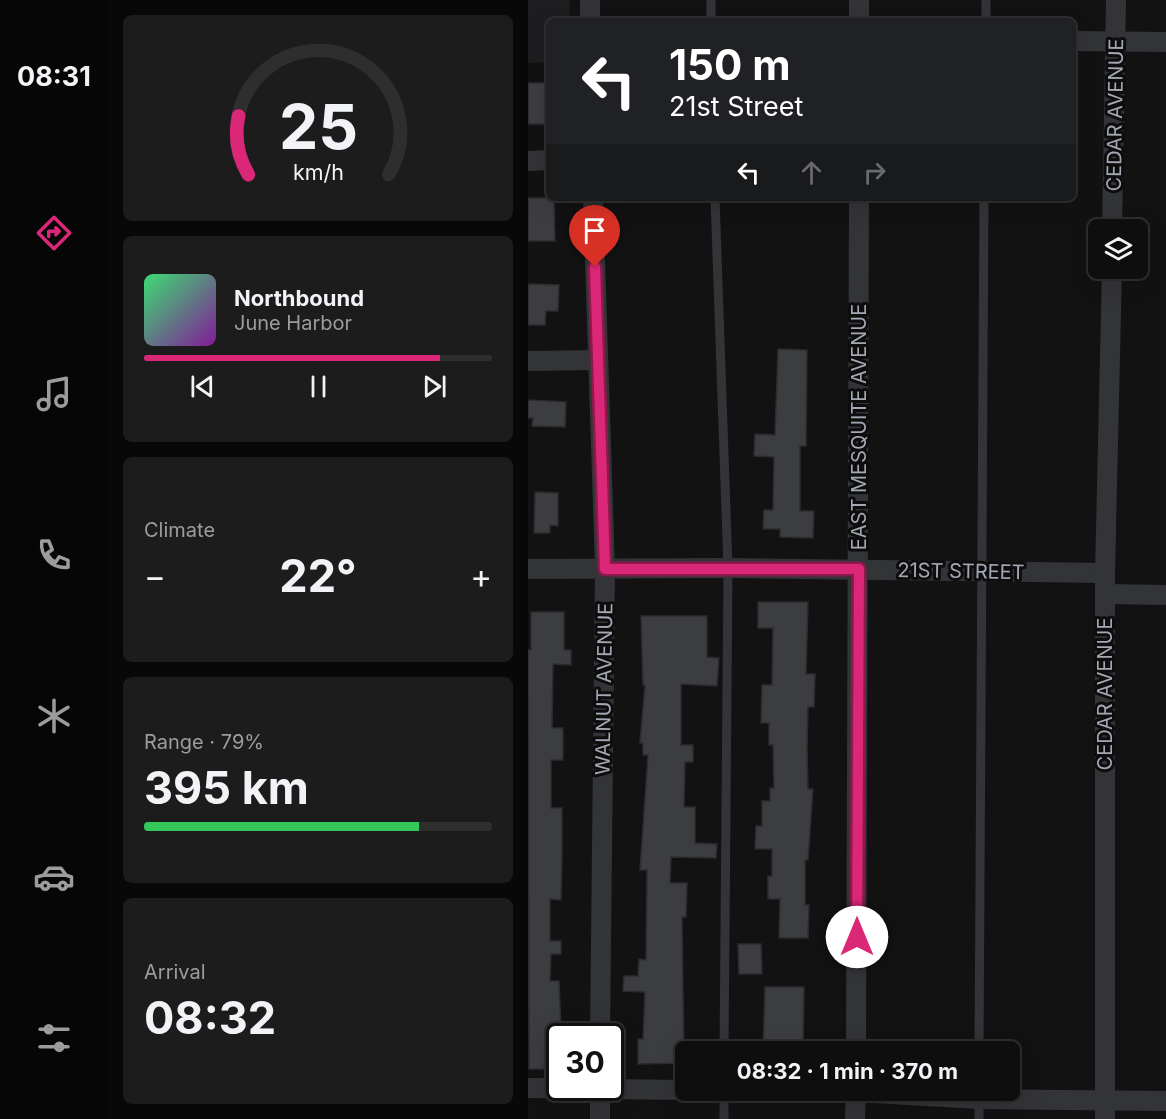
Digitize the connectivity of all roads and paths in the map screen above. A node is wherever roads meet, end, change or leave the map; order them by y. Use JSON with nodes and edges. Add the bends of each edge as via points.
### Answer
{"nodes":[{"id":1,"x":590,"y":0,"type":"edge"},
{"id":2,"x":711,"y":0,"type":"edge"},
{"id":3,"x":859,"y":0,"type":"edge"},
{"id":4,"x":986,"y":0,"type":"edge"},
{"id":5,"x":1116,"y":0,"type":"edge"},
{"id":6,"x":590,"y":18,"type":"edge"},
{"id":7,"x":711,"y":18,"type":"edge"},
{"id":8,"x":859,"y":18,"type":"edge"},
{"id":9,"x":986,"y":18,"type":"edge"},
{"id":10,"x":1076,"y":41,"type":"edge"},
{"id":11,"x":1116,"y":41,"type":"junction"},
{"id":12,"x":1166,"y":42,"type":"edge"},
{"id":13,"x":546,"y":160,"type":"edge"},
{"id":14,"x":528,"y":161,"type":"edge"},
{"id":15,"x":593,"y":201,"type":"edge"},
{"id":16,"x":715,"y":201,"type":"edge"},
{"id":17,"x":859,"y":201,"type":"edge"},
{"id":18,"x":984,"y":201,"type":"edge"},
{"id":19,"x":1112,"y":219,"type":"edge"},
{"id":20,"x":1112,"y":279,"type":"edge"},
{"id":21,"x":598,"y":360,"type":"junction"},
{"id":22,"x":528,"y":361,"type":"edge"},
{"id":23,"x":728,"y":568,"type":"junction"},
{"id":24,"x":528,"y":569,"type":"edge"},
{"id":25,"x":605,"y":569,"type":"junction"},
{"id":26,"x":859,"y":569,"type":"junction"},
{"id":27,"x":980,"y":572,"type":"junction"},
{"id":28,"x":1105,"y":573,"type":"junction"},
{"id":29,"x":1105,"y":594,"type":"junction"},
{"id":30,"x":1166,"y":595,"type":"edge"},
{"id":31,"x":600,"y":1023,"type":"edge"},
{"id":32,"x":724,"y":1041,"type":"edge"},
{"id":33,"x":856,"y":1041,"type":"edge"},
{"id":34,"x":979,"y":1041,"type":"edge"},
{"id":35,"x":528,"y":1088,"type":"edge"},
{"id":36,"x":546,"y":1088,"type":"edge"},
{"id":37,"x":624,"y":1089,"type":"edge"},
{"id":38,"x":675,"y":1090,"type":"edge"},
{"id":39,"x":1020,"y":1100,"type":"edge"},
{"id":40,"x":600,"y":1101,"type":"edge"},
{"id":41,"x":724,"y":1101,"type":"edge"},
{"id":42,"x":856,"y":1101,"type":"edge"},
{"id":43,"x":979,"y":1101,"type":"edge"},
{"id":44,"x":1166,"y":1101,"type":"edge"},
{"id":45,"x":1105,"y":1109,"type":"edge"},
{"id":46,"x":600,"y":1119,"type":"edge"},
{"id":47,"x":724,"y":1119,"type":"edge"},
{"id":48,"x":855,"y":1119,"type":"edge"},
{"id":49,"x":979,"y":1119,"type":"edge"}],
"edges":[{"from":1,"to":6,"type":"street"},
{"from":2,"to":7,"type":"lane"},
{"from":3,"to":8,"type":"street"},
{"from":4,"to":9,"type":"lane"},
{"from":5,"to":11,"type":"street","name":"CEDAR AVENUE"},
{"from":10,"to":11,"type":"street"},
{"from":11,"to":12,"type":"street"},
{"from":11,"to":19,"type":"street","name":"CEDAR AVENUE"},
{"from":13,"to":14,"type":"street"},
{"from":15,"to":21,"type":"street","name":"WALNUT AVENUE"},
{"from":16,"to":23,"type":"lane"},
{"from":17,"to":26,"type":"street","name":"EAST MESQUITE AVENUE"},
{"from":18,"to":27,"type":"lane"},
{"from":20,"to":28,"type":"street","name":"CEDAR AVENUE"},
{"from":21,"to":22,"type":"street"},
{"from":21,"to":25,"type":"street","name":"WALNUT AVENUE"},
{"from":23,"to":25,"type":"street","name":"21ST STREET"},
{"from":23,"to":26,"type":"street","name":"21ST STREET"},
{"from":23,"to":32,"type":"lane"},
{"from":24,"to":25,"type":"street","name":"21ST STREET"},
{"from":25,"to":31,"type":"street","name":"WALNUT AVENUE"},
{"from":26,"to":27,"type":"street","name":"21ST STREET"},
{"from":26,"to":33,"type":"street","name":"EAST MESQUITE AVENUE"},
{"from":27,"to":28,"type":"street","name":"21ST STREET"},
{"from":27,"to":34,"type":"lane"},
{"from":28,"to":29,"type":"street","name":"CEDAR AVENUE"},
{"from":29,"to":30,"type":"street"},
{"from":29,"to":45,"type":"street","name":"CEDAR AVENUE"},
{"from":35,"to":36,"type":"street"},
{"from":37,"to":38,"type":"street"},
{"from":39,"to":45,"type":"street"},
{"from":40,"to":46,"type":"street"},
{"from":41,"to":47,"type":"lane"},
{"from":42,"to":48,"type":"street"},
{"from":43,"to":49,"type":"lane"},
{"from":44,"to":45,"type":"street"}]}
